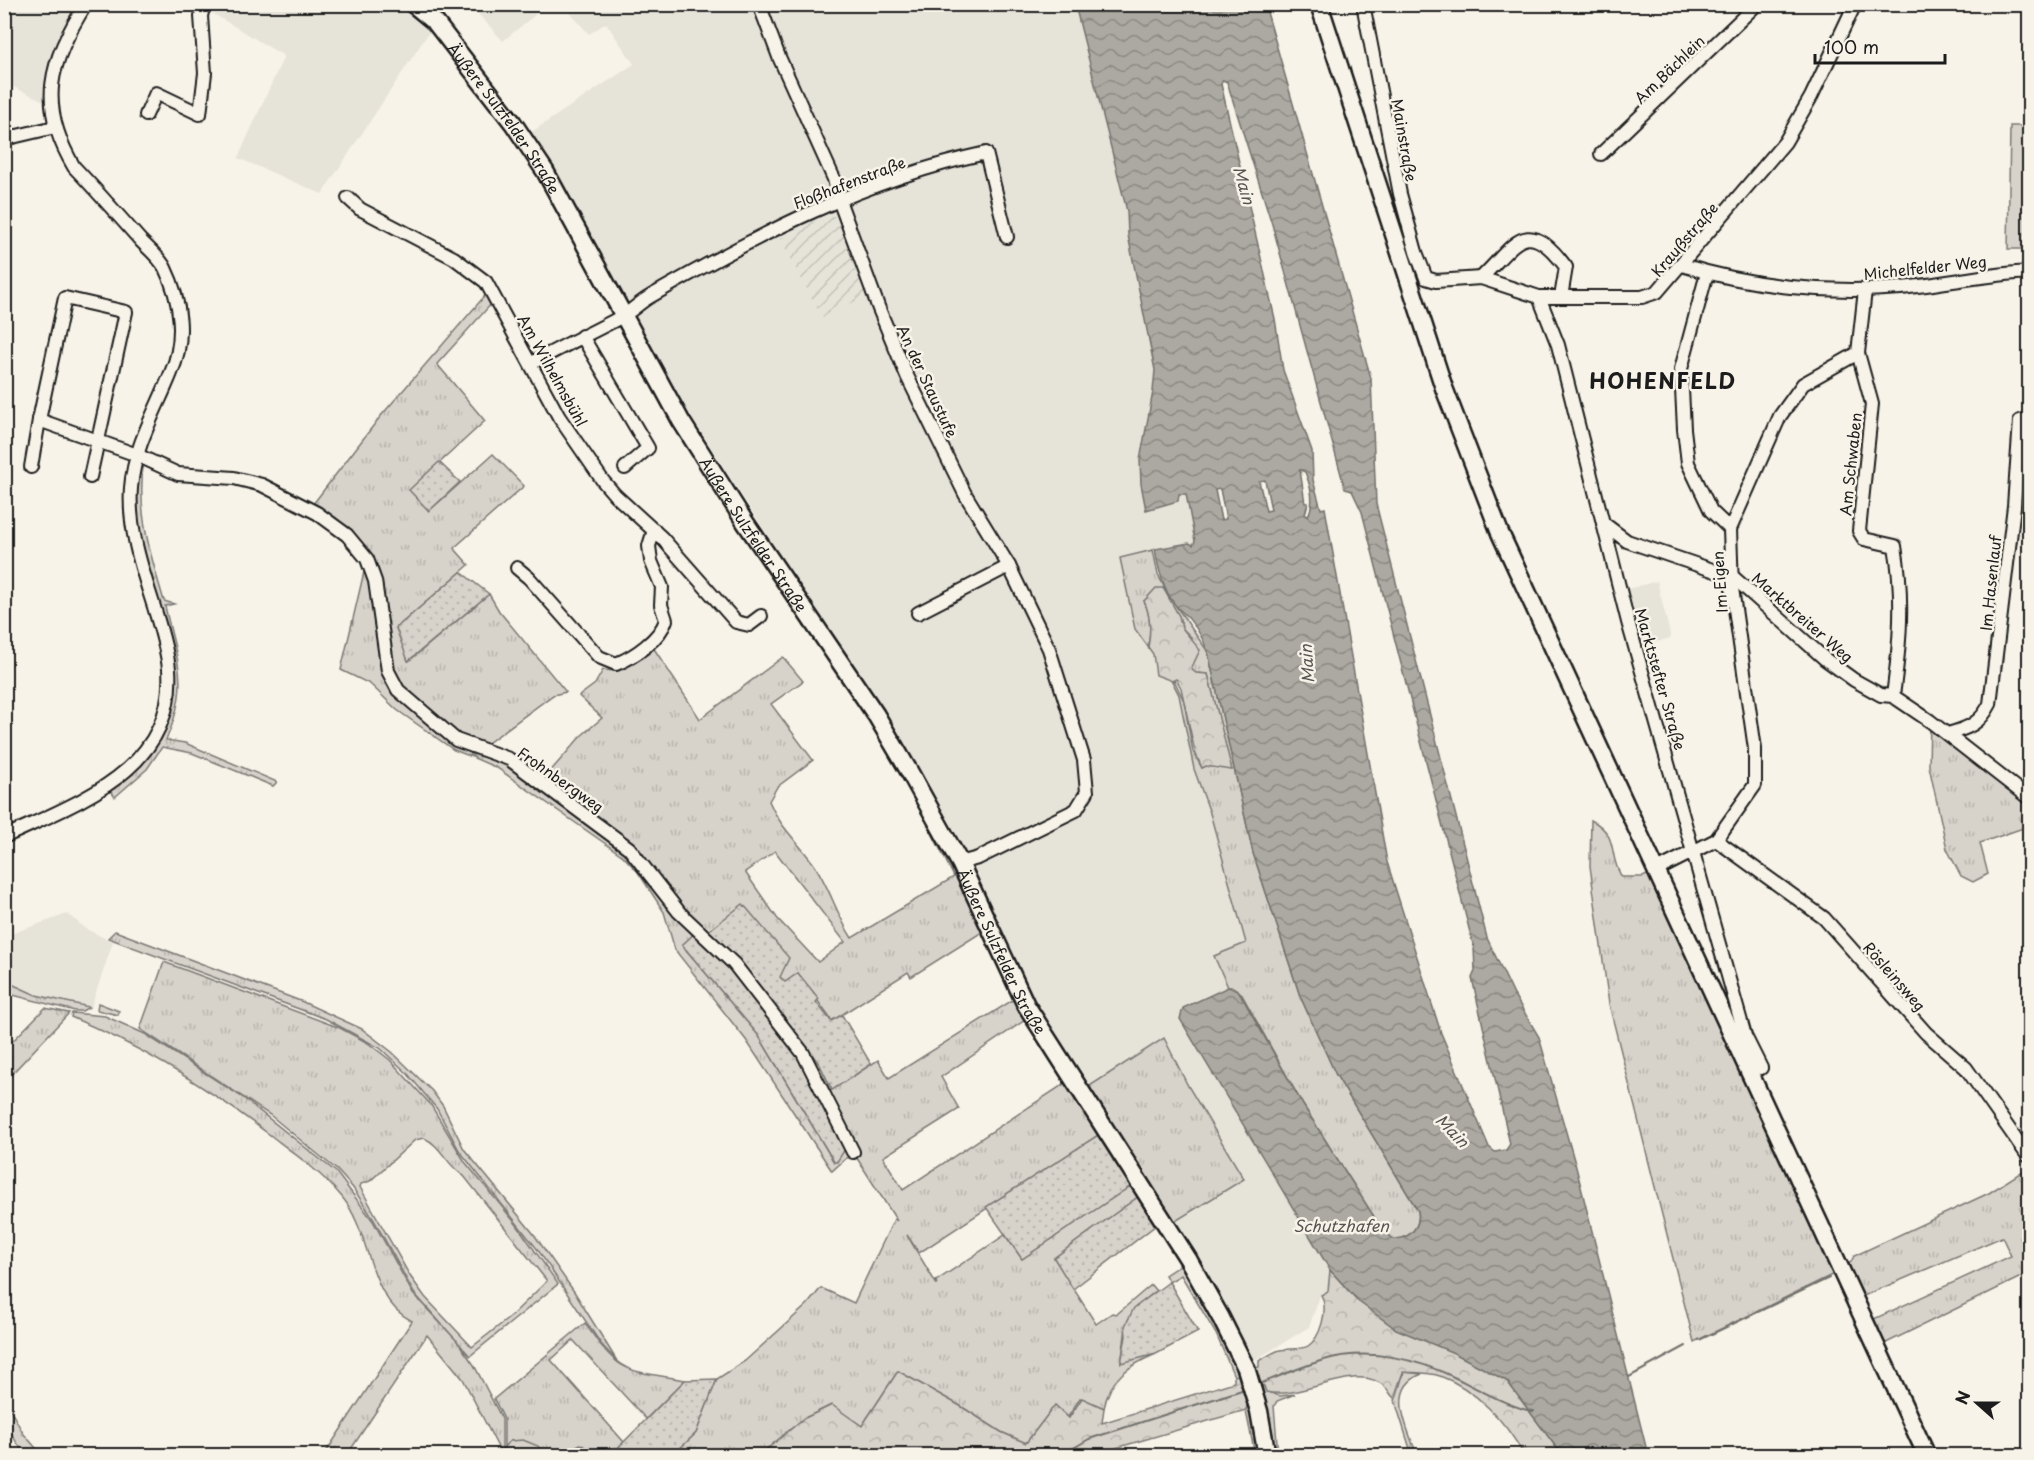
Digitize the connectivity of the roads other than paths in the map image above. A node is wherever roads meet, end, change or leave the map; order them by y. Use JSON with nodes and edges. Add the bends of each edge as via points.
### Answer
{"nodes":[{"id":1,"x":86,"y":4,"type":"edge"},
{"id":2,"x":204,"y":4,"type":"edge"},
{"id":3,"x":413,"y":4,"type":"edge"},
{"id":4,"x":759,"y":4,"type":"edge"},
{"id":5,"x":1319,"y":4,"type":"edge"},
{"id":6,"x":1363,"y":4,"type":"edge"},
{"id":7,"x":1757,"y":4,"type":"edge"},
{"id":8,"x":1849,"y":6,"type":"edge"},
{"id":9,"x":146,"y":115,"type":"dead end"},
{"id":10,"x":56,"y":127,"type":"junction"},
{"id":11,"x":4,"y":139,"type":"edge"},
{"id":12,"x":1600,"y":154,"type":"dead end"},
{"id":13,"x":348,"y":198,"type":"dead end"},
{"id":14,"x":839,"y":200,"type":"junction"},
{"id":15,"x":1007,"y":237,"type":"dead end"},
{"id":16,"x":1682,"y":265,"type":"junction"},
{"id":17,"x":2030,"y":272,"type":"edge"},
{"id":18,"x":1707,"y":273,"type":"junction"},
{"id":19,"x":1426,"y":278,"type":"joint"},
{"id":20,"x":1481,"y":278,"type":"junction"},
{"id":21,"x":1865,"y":290,"type":"junction"},
{"id":22,"x":1564,"y":296,"type":"junction"},
{"id":23,"x":1539,"y":297,"type":"junction"},
{"id":24,"x":623,"y":316,"type":"junction"},
{"id":25,"x":582,"y":336,"type":"junction"},
{"id":26,"x":1858,"y":353,"type":"junction"},
{"id":27,"x":532,"y":363,"type":"junction"},
{"id":28,"x":2030,"y":418,"type":"edge"},
{"id":29,"x":39,"y":420,"type":"junction"},
{"id":30,"x":99,"y":443,"type":"junction"},
{"id":31,"x":137,"y":455,"type":"junction"},
{"id":32,"x":31,"y":467,"type":"dead end"},
{"id":33,"x":625,"y":468,"type":"dead end"},
{"id":34,"x":90,"y":477,"type":"dead end"},
{"id":35,"x":1603,"y":523,"type":"junction"},
{"id":36,"x":1730,"y":529,"type":"junction"},
{"id":37,"x":654,"y":530,"type":"junction"},
{"id":38,"x":1009,"y":566,"type":"junction"},
{"id":39,"x":517,"y":568,"type":"dead end"},
{"id":40,"x":1732,"y":577,"type":"junction"},
{"id":41,"x":918,"y":613,"type":"dead end"},
{"id":42,"x":761,"y":616,"type":"dead end"},
{"id":43,"x":1893,"y":696,"type":"junction"},
{"id":44,"x":1948,"y":734,"type":"junction"},
{"id":45,"x":2030,"y":798,"type":"edge"},
{"id":46,"x":4,"y":837,"type":"edge"},
{"id":47,"x":1716,"y":840,"type":"junction"},
{"id":48,"x":1693,"y":849,"type":"junction"},
{"id":49,"x":960,"y":863,"type":"junction"},
{"id":50,"x":1655,"y":870,"type":"junction"},
{"id":51,"x":1761,"y":1068,"type":"dead end"},
{"id":52,"x":853,"y":1152,"type":"dead end"},
{"id":53,"x":2028,"y":1156,"type":"edge"},
{"id":54,"x":1267,"y":1455,"type":"edge"},
{"id":55,"x":1927,"y":1455,"type":"edge"}],
"edges":[{"from":1,"to":10,"type":"street","via":[[64,38],[54,67],[52,106]]},
{"from":2,"to":9,"type":"street","via":[[201,16],[205,73],[200,114],[156,93]]},
{"from":3,"to":24,"type":"main road","name":"Äußere Sulzfelder Straße","via":[[435,22],[531,150]]},
{"from":4,"to":14,"type":"street","name":"An der Staustufe","via":[[834,178]]},
{"from":5,"to":50,"type":"main road","via":[[1473,470]]},
{"from":6,"to":19,"type":"street","name":"Mainstraße","via":[[1400,194]]},
{"from":7,"to":12,"type":"street","name":"Am Bächlein"},
{"from":8,"to":16,"type":"street","name":"Kraußstraße","via":[[1811,97],[1785,142]]},
{"from":10,"to":11,"type":"street"},
{"from":10,"to":31,"type":"street","via":[[63,149],[75,167],[164,266],[179,306],[178,350],[172,372]]},
{"from":13,"to":27,"type":"street","name":"Am Wilhelmsbühl","via":[[360,209],[454,258],[486,282]]},
{"from":14,"to":15,"type":"street","name":"Floßhafenstraße","via":[[950,161],[986,153]]},
{"from":14,"to":24,"type":"street","name":"Floßhafenstraße","via":[[760,236],[648,297]]},
{"from":14,"to":38,"type":"street","name":"An der Staustufe","via":[[907,376],[965,494]]},
{"from":16,"to":18,"type":"street","name":"Michelfelder Weg"},
{"from":16,"to":22,"type":"street","name":"Kraußstraße","via":[[1657,292],[1642,297]]},
{"from":17,"to":21,"type":"street","name":"Michelfelder Weg"},
{"from":18,"to":21,"type":"street","name":"Michelfelder Weg","via":[[1815,289]]},
{"from":18,"to":36,"type":"street","via":[[1681,369],[1684,429],[1688,463],[1711,511]]},
{"from":19,"to":20,"type":"street","name":"Kraußstraße"},
{"from":20,"to":22,"type":"street","via":[[1518,240],[1527,236],[1566,267]]},
{"from":20,"to":23,"type":"street","name":"Kraußstraße"},
{"from":21,"to":26,"type":"street"},
{"from":22,"to":23,"type":"street","name":"Kraußstraße"},
{"from":23,"to":35,"type":"street","name":"Marktstefter Straße","via":[[1558,345]]},
{"from":24,"to":25,"type":"street","name":"Floßhafenstraße"},
{"from":24,"to":49,"type":"main road","name":"Äußere Sulzfelder Straße","via":[[681,420],[745,522],[876,715]]},
{"from":25,"to":27,"type":"street","name":"Floßhafenstraße"},
{"from":25,"to":33,"type":"street","via":[[648,448]]},
{"from":26,"to":36,"type":"street","name":"Im Eigen","via":[[1803,384],[1780,416]]},
{"from":26,"to":43,"type":"street","name":"Am Schwaben","via":[[1872,404],[1859,531],[1864,539],[1895,546],[1900,575],[1901,635]]},
{"from":27,"to":37,"type":"street","name":"Am Wilhelmsbühl","via":[[559,417],[603,481]]},
{"from":28,"to":44,"type":"street","name":"Im Hasenlauf","via":[[2020,421],[1990,705],[1983,719]]},
{"from":29,"to":30,"type":"street","name":"Frohnbergweg"},
{"from":29,"to":30,"type":"street","via":[[65,298],[126,312]]},
{"from":29,"to":32,"type":"street"},
{"from":30,"to":31,"type":"street","name":"Frohnbergweg"},
{"from":30,"to":34,"type":"street"},
{"from":31,"to":46,"type":"street","via":[[131,511],[134,538],[169,668],[164,714],[148,746],[117,780]]},
{"from":31,"to":52,"type":"street","name":"Frohnbergweg","via":[[178,474],[234,478],[262,485],[317,513],[347,535],[367,559],[375,581],[388,671],[398,690],[456,740],[509,759],[629,848],[679,912],[734,964],[803,1053]]},
{"from":35,"to":40,"type":"street","name":"Marktbreiter Weg","via":[[1627,541]]},
{"from":35,"to":48,"type":"street","name":"Marktstefter Straße"},
{"from":36,"to":40,"type":"street","name":"Im Eigen"},
{"from":37,"to":39,"type":"street","via":[[649,546],[662,588],[661,605],[666,620],[658,635],[616,664],[599,657]]},
{"from":37,"to":42,"type":"street","name":"Am Wilhelmsbühl","via":[[736,622],[749,625]]},
{"from":38,"to":41,"type":"street"},
{"from":38,"to":49,"type":"street","name":"An der Staustufe","via":[[1049,649],[1064,691],[1084,760],[1087,792],[1069,814]]},
{"from":40,"to":43,"type":"street","name":"Marktbreiter Weg","via":[[1833,664],[1881,695]]},
{"from":40,"to":47,"type":"street","name":"Im Eigen","via":[[1755,749],[1755,784]]},
{"from":43,"to":44,"type":"street","name":"Marktbreiter Weg"},
{"from":44,"to":45,"type":"street","name":"Marktbreiter Weg"},
{"from":47,"to":48,"type":"street"},
{"from":47,"to":53,"type":"street","name":"Rösleinsweg","via":[[1824,918],[1926,1033],[1966,1068]]},
{"from":48,"to":50,"type":"street"},
{"from":48,"to":51,"type":"street","name":"Marktstefter Straße","via":[[1745,1036]]},
{"from":49,"to":54,"type":"main road","name":"Äußere Sulzfelder Straße","via":[[1012,979],[1221,1318],[1246,1368]]},
{"from":50,"to":55,"type":"main road"}]}
